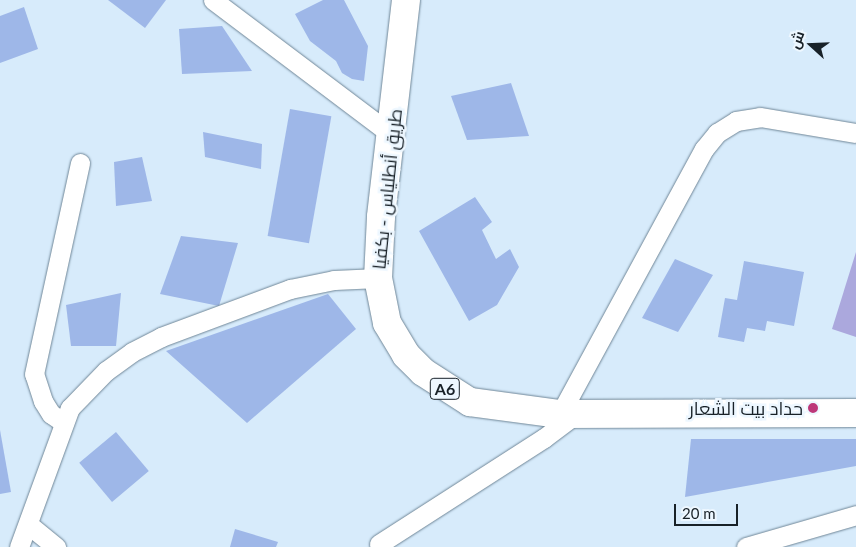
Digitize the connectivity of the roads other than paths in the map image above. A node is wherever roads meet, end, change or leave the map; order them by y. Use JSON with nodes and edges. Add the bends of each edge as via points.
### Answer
{"nodes":[{"id":1,"x":213,"y":0,"type":"edge"},
{"id":2,"x":406,"y":0,"type":"edge"},
{"id":3,"x":856,"y":133,"type":"edge"},
{"id":4,"x":392,"y":135,"type":"junction"},
{"id":5,"x":80,"y":164,"type":"dead end"},
{"id":6,"x":378,"y":278,"type":"junction"},
{"id":7,"x":568,"y":414,"type":"junction"},
{"id":8,"x":856,"y":414,"type":"edge"},
{"id":9,"x":63,"y":422,"type":"junction"},
{"id":10,"x":856,"y":515,"type":"edge"},
{"id":11,"x":29,"y":525,"type":"junction"},
{"id":12,"x":379,"y":544,"type":"dead end"},
{"id":13,"x":19,"y":547,"type":"edge"},
{"id":14,"x":56,"y":547,"type":"edge"},
{"id":15,"x":746,"y":547,"type":"edge"}],
"edges":[{"from":1,"to":4,"type":"street"},
{"from":2,"to":4,"type":"highway","name":"طريق أنطلياس - بكفيا","number":"A6"},
{"from":3,"to":7,"type":"street","via":[[760,117],[736,121],[717,133],[704,149]]},
{"from":4,"to":6,"type":"highway","name":"طريق أنطلياس - بكفيا","number":"A6"},
{"from":5,"to":9,"type":"street","via":[[34,374],[43,401],[51,414]]},
{"from":6,"to":7,"type":"highway","name":"طريق أنطلياس - بكفيا","number":"A6","via":[[387,323],[397,341],[406,355],[441,386],[459,398],[482,405]]},
{"from":6,"to":9,"type":"street","via":[[334,280],[290,289],[161,338],[132,352],[106,371],[79,396]]},
{"from":7,"to":8,"type":"highway","name":"طريق أنطلياس - بكفيا","number":"A6"},
{"from":7,"to":12,"type":"street","via":[[544,438]]},
{"from":9,"to":11,"type":"street"},
{"from":10,"to":15,"type":"street"},
{"from":11,"to":13,"type":"street"},
{"from":11,"to":14,"type":"street"}]}
